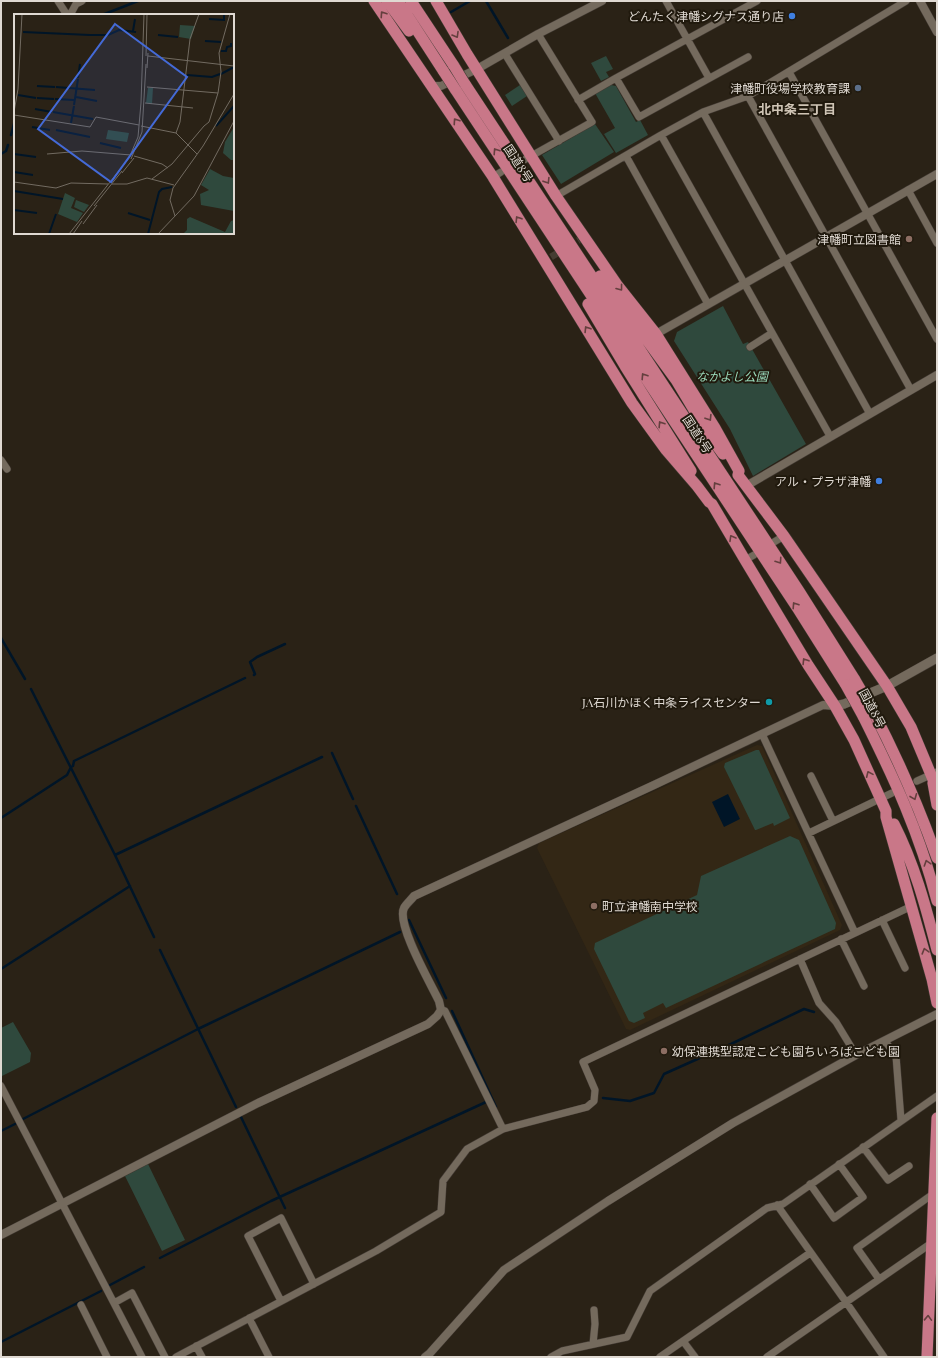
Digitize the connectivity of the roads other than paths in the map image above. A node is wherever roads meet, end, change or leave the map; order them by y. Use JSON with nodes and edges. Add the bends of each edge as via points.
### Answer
{"nodes":[{"id":1,"x":58,"y":1,"type":"edge"},
{"id":2,"x":82,"y":1,"type":"edge"},
{"id":3,"x":374,"y":1,"type":"edge"},
{"id":4,"x":388,"y":1,"type":"edge"},
{"id":5,"x":398,"y":1,"type":"edge"},
{"id":6,"x":410,"y":1,"type":"edge"},
{"id":7,"x":418,"y":1,"type":"edge"},
{"id":8,"x":436,"y":1,"type":"edge"},
{"id":9,"x":602,"y":1,"type":"edge"},
{"id":10,"x":666,"y":1,"type":"edge"},
{"id":11,"x":757,"y":1,"type":"edge"},
{"id":12,"x":906,"y":1,"type":"edge"},
{"id":13,"x":920,"y":1,"type":"edge"},
{"id":14,"x":66,"y":14,"type":"edge"},
{"id":15,"x":71,"y":14,"type":"edge"},
{"id":16,"x":937,"y":32,"type":"edge"},
{"id":17,"x":538,"y":34,"type":"junction"},
{"id":18,"x":687,"y":39,"type":"junction"},
{"id":19,"x":505,"y":54,"type":"junction"},
{"id":20,"x":441,"y":56,"type":"junction"},
{"id":21,"x":748,"y":56,"type":"dead end"},
{"id":22,"x":477,"y":69,"type":"junction"},
{"id":23,"x":789,"y":72,"type":"junction"},
{"id":24,"x":616,"y":78,"type":"junction"},
{"id":25,"x":709,"y":78,"type":"junction"},
{"id":26,"x":433,"y":86,"type":"junction"},
{"id":27,"x":460,"y":87,"type":"junction"},
{"id":28,"x":748,"y":96,"type":"junction"},
{"id":29,"x":578,"y":100,"type":"junction"},
{"id":30,"x":703,"y":112,"type":"junction"},
{"id":31,"x":661,"y":135,"type":"junction"},
{"id":32,"x":559,"y":141,"type":"junction"},
{"id":33,"x":626,"y":156,"type":"junction"},
{"id":34,"x":528,"y":158,"type":"junction"},
{"id":35,"x":500,"y":172,"type":"junction"},
{"id":36,"x":937,"y":174,"type":"edge"},
{"id":37,"x":908,"y":190,"type":"junction"},
{"id":38,"x":556,"y":196,"type":"junction"},
{"id":39,"x":867,"y":214,"type":"junction"},
{"id":40,"x":826,"y":237,"type":"junction"},
{"id":41,"x":567,"y":238,"type":"junction"},
{"id":42,"x":937,"y":243,"type":"edge"},
{"id":43,"x":785,"y":260,"type":"junction"},
{"id":44,"x":745,"y":283,"type":"junction"},
{"id":45,"x":708,"y":304,"type":"junction"},
{"id":46,"x":772,"y":333,"type":"junction"},
{"id":47,"x":653,"y":336,"type":"junction"},
{"id":48,"x":937,"y":339,"type":"edge"},
{"id":49,"x":750,"y":347,"type":"dead end"},
{"id":50,"x":937,"y":375,"type":"edge"},
{"id":51,"x":911,"y":390,"type":"junction"},
{"id":52,"x":870,"y":414,"type":"junction"},
{"id":53,"x":830,"y":436,"type":"junction"},
{"id":54,"x":1,"y":460,"type":"edge"},
{"id":55,"x":7,"y":469,"type":"dead end"},
{"id":56,"x":738,"y":475,"type":"junction"},
{"id":57,"x":746,"y":486,"type":"junction"},
{"id":58,"x":712,"y":504,"type":"junction"},
{"id":59,"x":937,"y":658,"type":"edge"},
{"id":60,"x":850,"y":682,"type":"junction"},
{"id":61,"x":887,"y":686,"type":"junction"},
{"id":62,"x":835,"y":706,"type":"junction"},
{"id":63,"x":868,"y":713,"type":"junction"},
{"id":64,"x":762,"y":734,"type":"junction"},
{"id":65,"x":812,"y":776,"type":"dead end"},
{"id":66,"x":934,"y":780,"type":"edge"},
{"id":67,"x":917,"y":781,"type":"dead end"},
{"id":68,"x":892,"y":793,"type":"dead end"},
{"id":69,"x":880,"y":799,"type":"junction"},
{"id":70,"x":937,"y":805,"type":"edge"},
{"id":71,"x":886,"y":811,"type":"junction"},
{"id":72,"x":832,"y":821,"type":"junction"},
{"id":73,"x":809,"y":833,"type":"junction"},
{"id":74,"x":937,"y":858,"type":"edge"},
{"id":75,"x":937,"y":901,"type":"edge"},
{"id":76,"x":912,"y":906,"type":"junction"},
{"id":77,"x":882,"y":920,"type":"junction"},
{"id":78,"x":855,"y":933,"type":"junction"},
{"id":79,"x":841,"y":939,"type":"junction"},
{"id":80,"x":937,"y":950,"type":"edge"},
{"id":81,"x":800,"y":959,"type":"junction"},
{"id":82,"x":906,"y":968,"type":"dead end"},
{"id":83,"x":864,"y":986,"type":"dead end"},
{"id":84,"x":937,"y":1002,"type":"edge"},
{"id":85,"x":441,"y":1010,"type":"junction"},
{"id":86,"x":937,"y":1014,"type":"edge"},
{"id":87,"x":885,"y":1041,"type":"junction"},
{"id":88,"x":856,"y":1055,"type":"junction"},
{"id":89,"x":1,"y":1086,"type":"edge"},
{"id":90,"x":937,"y":1096,"type":"edge"},
{"id":91,"x":937,"y":1118,"type":"edge"},
{"id":92,"x":901,"y":1120,"type":"junction"},
{"id":93,"x":503,"y":1129,"type":"junction"},
{"id":94,"x":863,"y":1147,"type":"junction"},
{"id":95,"x":839,"y":1164,"type":"junction"},
{"id":96,"x":909,"y":1166,"type":"dead end"},
{"id":97,"x":810,"y":1184,"type":"junction"},
{"id":98,"x":933,"y":1194,"type":"junction"},
{"id":99,"x":62,"y":1204,"type":"junction"},
{"id":100,"x":777,"y":1205,"type":"junction"},
{"id":101,"x":1,"y":1235,"type":"edge"},
{"id":102,"x":934,"y":1241,"type":"edge"},
{"id":103,"x":810,"y":1253,"type":"junction"},
{"id":104,"x":879,"y":1279,"type":"junction"},
{"id":105,"x":314,"y":1284,"type":"junction"},
{"id":106,"x":281,"y":1301,"type":"junction"},
{"id":107,"x":846,"y":1302,"type":"junction"},
{"id":108,"x":114,"y":1303,"type":"junction"},
{"id":109,"x":81,"y":1305,"type":"dead end"},
{"id":110,"x":594,"y":1310,"type":"dead end"},
{"id":111,"x":249,"y":1318,"type":"junction"},
{"id":112,"x":683,"y":1341,"type":"junction"},
{"id":113,"x":593,"y":1344,"type":"junction"},
{"id":114,"x":196,"y":1346,"type":"junction"},
{"id":115,"x":107,"y":1357,"type":"edge"},
{"id":116,"x":142,"y":1357,"type":"edge"},
{"id":117,"x":165,"y":1357,"type":"edge"},
{"id":118,"x":176,"y":1357,"type":"edge"},
{"id":119,"x":202,"y":1357,"type":"edge"},
{"id":120,"x":269,"y":1357,"type":"edge"},
{"id":121,"x":425,"y":1357,"type":"edge"},
{"id":122,"x":551,"y":1357,"type":"edge"},
{"id":123,"x":660,"y":1357,"type":"edge"},
{"id":124,"x":695,"y":1357,"type":"edge"},
{"id":125,"x":767,"y":1357,"type":"edge"},
{"id":126,"x":884,"y":1357,"type":"edge"},
{"id":127,"x":927,"y":1357,"type":"edge"}],
"edges":[{"from":1,"to":14,"type":"street"},
{"from":2,"to":15,"type":"street","via":[[76,4]]},
{"from":26,"to":3,"type":"highway","one_way":true},
{"from":4,"to":20,"type":"highway","via":[[414,36]]},
{"from":5,"to":20,"type":"highway","name":"国道8号"},
{"from":6,"to":20,"type":"highway","name":"国道8号"},
{"from":7,"to":20,"type":"highway","via":[[435,27]]},
{"from":8,"to":22,"type":"highway","one_way":true},
{"from":9,"to":17,"type":"street"},
{"from":10,"to":18,"type":"street"},
{"from":11,"to":18,"type":"street"},
{"from":12,"to":23,"type":"street"},
{"from":13,"to":16,"type":"street"},
{"from":17,"to":19,"type":"street"},
{"from":17,"to":29,"type":"street"},
{"from":18,"to":24,"type":"street"},
{"from":18,"to":25,"type":"street"},
{"from":19,"to":22,"type":"street"},
{"from":19,"to":32,"type":"street"},
{"from":20,"to":27,"type":"highway","name":"国道8号","bridge":true},
{"from":21,"to":25,"type":"street"},
{"from":22,"to":26,"type":"street","via":[[441,86]]},
{"from":22,"to":34,"type":"highway"},
{"from":23,"to":28,"type":"street"},
{"from":23,"to":39,"type":"street"},
{"from":24,"to":25,"type":"street","via":[[639,117]]},
{"from":24,"to":29,"type":"street"},
{"from":35,"to":26,"type":"highway","one_way":true},
{"from":35,"to":27,"type":"highway","name":"国道8号","one_way":true},
{"from":27,"to":41,"type":"highway","name":"国道8号"},
{"from":28,"to":30,"type":"street"},
{"from":28,"to":40,"type":"street"},
{"from":29,"to":32,"type":"street","via":[[592,122]]},
{"from":30,"to":31,"type":"street"},
{"from":30,"to":43,"type":"street"},
{"from":31,"to":33,"type":"street"},
{"from":31,"to":44,"type":"street"},
{"from":32,"to":34,"type":"street"},
{"from":33,"to":38,"type":"street"},
{"from":33,"to":45,"type":"street"},
{"from":34,"to":38,"type":"highway","one_way":true},
{"from":58,"to":35,"type":"highway","one_way":true,"via":[[582,293]]},
{"from":58,"to":35,"type":"highway","one_way":true,"via":[[650,428],[548,259]]},
{"from":60,"to":35,"type":"highway","name":"国道8号","one_way":true},
{"from":36,"to":37,"type":"street"},
{"from":37,"to":39,"type":"street"},
{"from":37,"to":42,"type":"street"},
{"from":38,"to":47,"type":"highway","one_way":true,"via":[[582,238]]},
{"from":39,"to":40,"type":"street"},
{"from":39,"to":48,"type":"street"},
{"from":40,"to":43,"type":"street"},
{"from":40,"to":51,"type":"street"},
{"from":41,"to":56,"type":"highway","via":[[590,263],[668,369],[709,435]]},
{"from":41,"to":60,"type":"highway","name":"国道8号","one_way":true,"via":[[803,597]]},
{"from":43,"to":44,"type":"street"},
{"from":43,"to":52,"type":"street"},
{"from":44,"to":45,"type":"street"},
{"from":44,"to":46,"type":"street"},
{"from":45,"to":47,"type":"street"},
{"from":46,"to":49,"type":"street"},
{"from":46,"to":53,"type":"street"},
{"from":47,"to":56,"type":"highway","one_way":true,"via":[[715,428],[739,471]]},
{"from":50,"to":51,"type":"street"},
{"from":51,"to":52,"type":"street"},
{"from":52,"to":53,"type":"street"},
{"from":53,"to":57,"type":"street"},
{"from":54,"to":55,"type":"street"},
{"from":56,"to":57,"type":"highway"},
{"from":57,"to":61,"type":"highway","via":[[779,539]]},
{"from":62,"to":58,"type":"highway","one_way":true,"via":[[808,665],[749,558]]},
{"from":59,"to":61,"type":"main road"},
{"from":60,"to":63,"type":"highway","name":"国道8号","bridge":true},
{"from":61,"to":62,"type":"main road"},
{"from":61,"to":66,"type":"highway"},
{"from":62,"to":64,"type":"street","via":[[822,705]]},
{"from":69,"to":62,"type":"highway","one_way":true,"via":[[854,740]]},
{"from":63,"to":74,"type":"highway","name":"国道8号","one_way":true,"via":[[893,751]]},
{"from":75,"to":63,"type":"highway","name":"国道8号","one_way":true,"via":[[915,828]]},
{"from":64,"to":73,"type":"street"},
{"from":64,"to":85,"type":"street","via":[[414,896],[403,908],[402,918],[406,934]]},
{"from":65,"to":72,"type":"street"},
{"from":66,"to":67,"type":"street"},
{"from":66,"to":70,"type":"highway"},
{"from":68,"to":69,"type":"street"},
{"from":69,"to":71,"type":"highway"},
{"from":69,"to":72,"type":"street"},
{"from":71,"to":76,"type":"highway"},
{"from":71,"to":80,"type":"highway","via":[[908,853]]},
{"from":72,"to":73,"type":"street"},
{"from":73,"to":78,"type":"street"},
{"from":76,"to":77,"type":"street"},
{"from":84,"to":76,"type":"highway","one_way":true},
{"from":77,"to":78,"type":"street"},
{"from":77,"to":82,"type":"street"},
{"from":78,"to":79,"type":"street"},
{"from":79,"to":81,"type":"street"},
{"from":79,"to":83,"type":"street"},
{"from":81,"to":88,"type":"street","via":[[819,1004],[836,1022]]},
{"from":81,"to":93,"type":"street","via":[[583,1062],[595,1090],[594,1100],[587,1107]]},
{"from":85,"to":93,"type":"street","via":[[445,1011]]},
{"from":85,"to":99,"type":"street","via":[[428,1024],[258,1103]]},
{"from":86,"to":87,"type":"street"},
{"from":87,"to":88,"type":"street"},
{"from":87,"to":92,"type":"street","via":[[896,1056]]},
{"from":88,"to":121,"type":"street","via":[[734,1123],[608,1201],[504,1270]]},
{"from":89,"to":99,"type":"street"},
{"from":90,"to":92,"type":"street"},
{"from":91,"to":98,"type":"highway"},
{"from":92,"to":94,"type":"street"},
{"from":93,"to":105,"type":"street","via":[[467,1149],[443,1181],[441,1212]]},
{"from":94,"to":95,"type":"street"},
{"from":94,"to":96,"type":"street","via":[[888,1180]]},
{"from":95,"to":97,"type":"street"},
{"from":95,"to":97,"type":"street","via":[[863,1197],[834,1218]]},
{"from":97,"to":100,"type":"street","via":[[783,1204]]},
{"from":98,"to":102,"type":"highway"},
{"from":98,"to":104,"type":"street","via":[[857,1248]]},
{"from":99,"to":101,"type":"street"},
{"from":99,"to":108,"type":"street"},
{"from":100,"to":103,"type":"street"},
{"from":100,"to":113,"type":"street","via":[[767,1208],[650,1291],[627,1337]]},
{"from":102,"to":104,"type":"street"},
{"from":127,"to":102,"type":"highway","one_way":true},
{"from":103,"to":107,"type":"street"},
{"from":103,"to":112,"type":"street"},
{"from":104,"to":107,"type":"street"},
{"from":105,"to":106,"type":"street"},
{"from":105,"to":106,"type":"street","via":[[281,1218],[248,1236]]},
{"from":106,"to":111,"type":"street"},
{"from":107,"to":125,"type":"street"},
{"from":107,"to":126,"type":"street"},
{"from":108,"to":116,"type":"street"},
{"from":108,"to":117,"type":"street","via":[[132,1293]]},
{"from":109,"to":115,"type":"street"},
{"from":110,"to":113,"type":"street"},
{"from":111,"to":114,"type":"street"},
{"from":111,"to":120,"type":"street"},
{"from":112,"to":123,"type":"street"},
{"from":112,"to":124,"type":"street"},
{"from":113,"to":122,"type":"street","via":[[562,1351]]},
{"from":114,"to":118,"type":"street"},
{"from":114,"to":119,"type":"street"}]}
